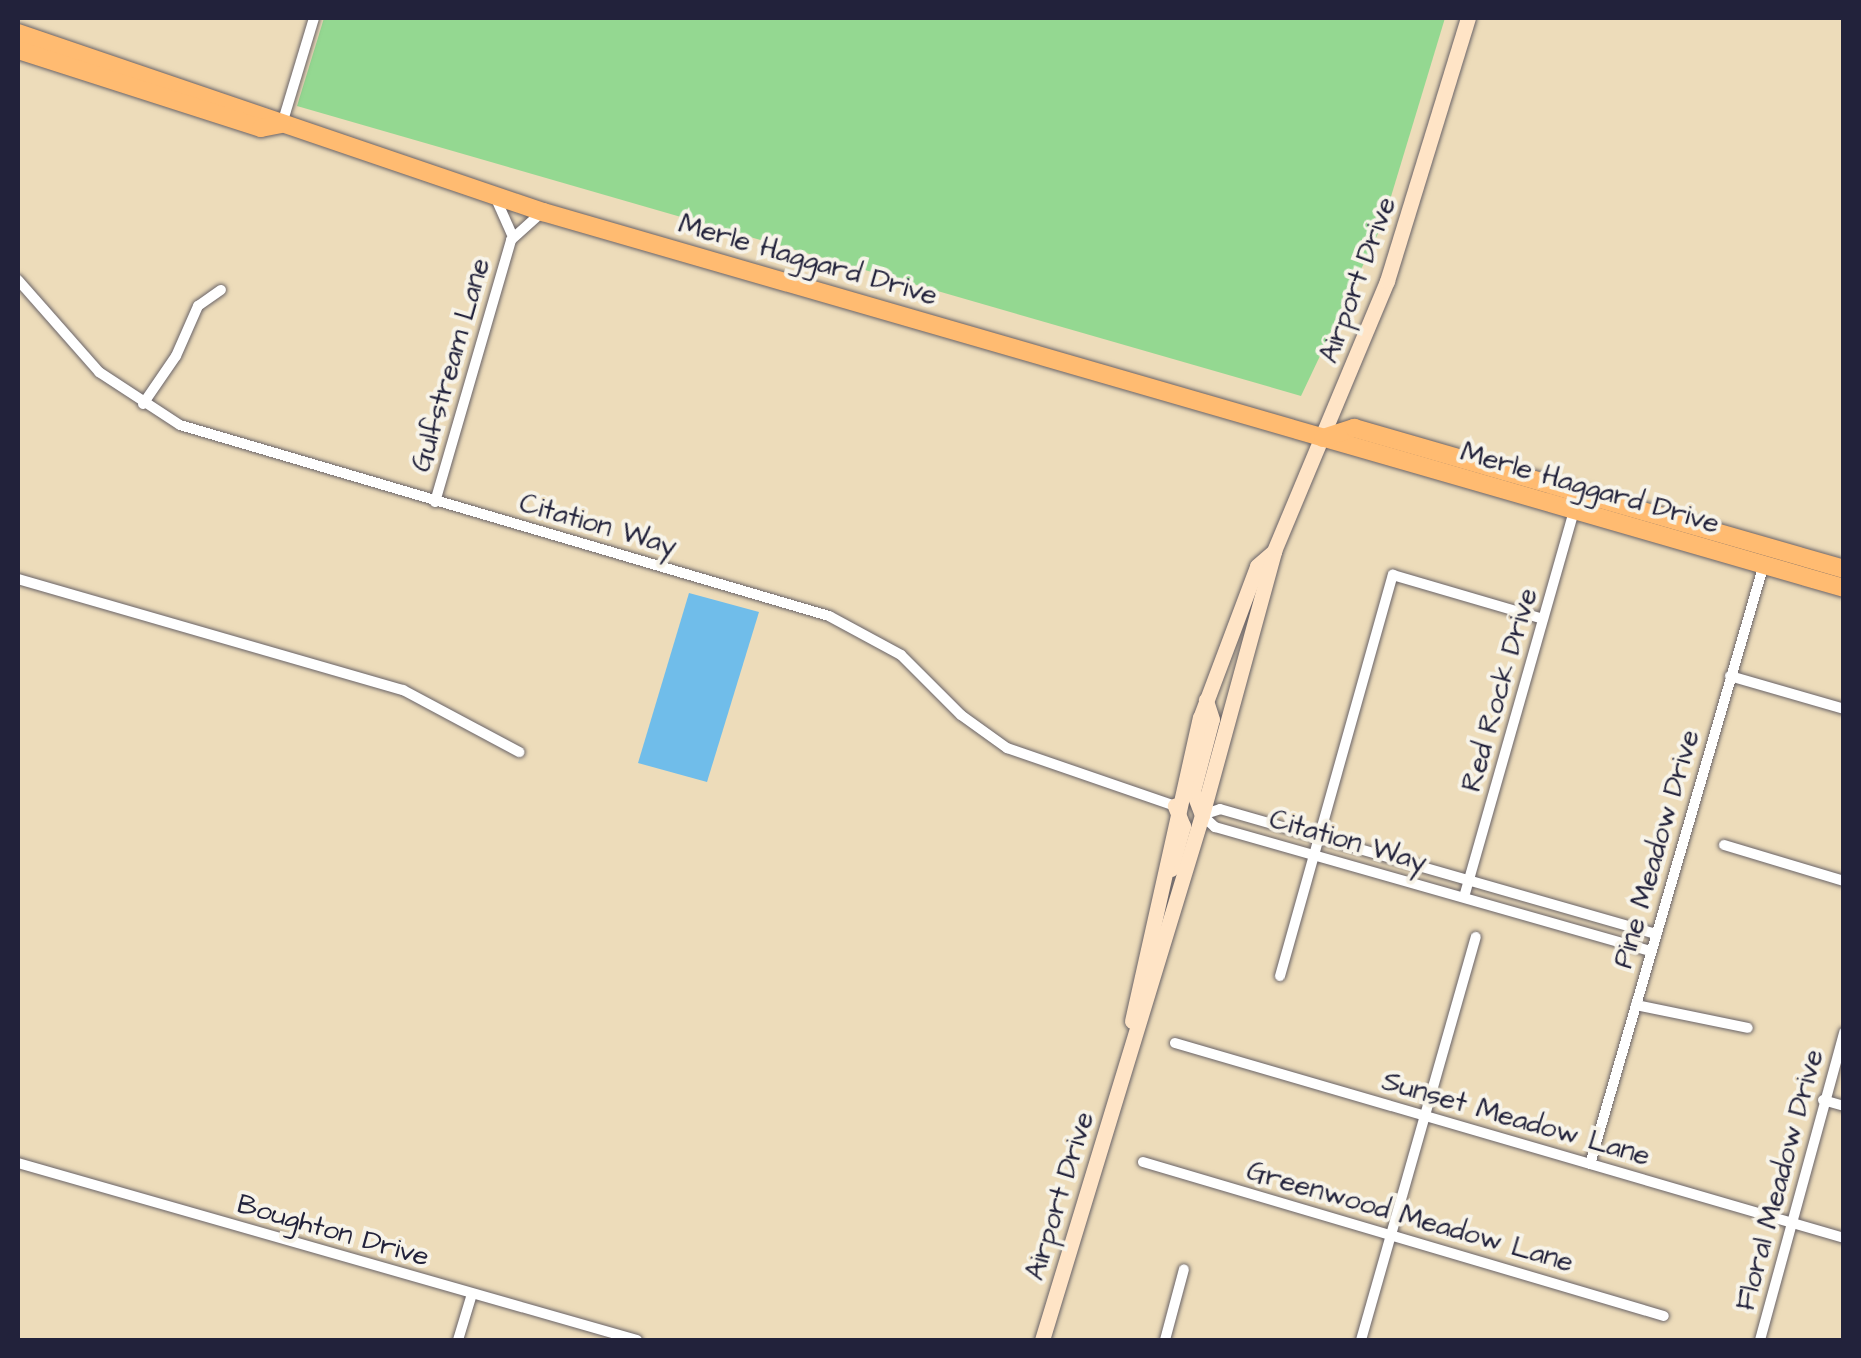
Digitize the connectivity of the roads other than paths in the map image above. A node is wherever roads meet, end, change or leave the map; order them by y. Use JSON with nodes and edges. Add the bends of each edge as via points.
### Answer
{"nodes":[{"id":1,"x":314,"y":18,"type":"edge"},
{"id":2,"x":1468,"y":18,"type":"edge"},
{"id":3,"x":18,"y":33,"type":"edge"},
{"id":4,"x":18,"y":50,"type":"edge"},
{"id":5,"x":282,"y":124,"type":"junction"},
{"id":6,"x":485,"y":193,"type":"junction"},
{"id":7,"x":543,"y":212,"type":"junction"},
{"id":8,"x":511,"y":240,"type":"junction"},
{"id":9,"x":18,"y":280,"type":"edge"},
{"id":10,"x":221,"y":290,"type":"dead end"},
{"id":11,"x":143,"y":404,"type":"junction"},
{"id":12,"x":1323,"y":438,"type":"junction"},
{"id":13,"x":435,"y":502,"type":"junction"},
{"id":14,"x":1574,"y":511,"type":"junction"},
{"id":15,"x":1274,"y":551,"type":"junction"},
{"id":16,"x":1766,"y":556,"type":"junction"},
{"id":17,"x":1844,"y":570,"type":"edge"},
{"id":18,"x":18,"y":579,"type":"edge"},
{"id":19,"x":1844,"y":588,"type":"edge"},
{"id":20,"x":1544,"y":619,"type":"junction"},
{"id":21,"x":1730,"y":676,"type":"junction"},
{"id":22,"x":1206,"y":700,"type":"junction"},
{"id":23,"x":1844,"y":708,"type":"edge"},
{"id":24,"x":519,"y":752,"type":"dead end"},
{"id":25,"x":1175,"y":806,"type":"junction"},
{"id":26,"x":1202,"y":815,"type":"junction"},
{"id":27,"x":1320,"y":838,"type":"junction"},
{"id":28,"x":1724,"y":846,"type":"dead end"},
{"id":29,"x":1315,"y":855,"type":"junction"},
{"id":30,"x":1469,"y":880,"type":"junction"},
{"id":31,"x":1844,"y":880,"type":"edge"},
{"id":32,"x":1464,"y":898,"type":"junction"},
{"id":33,"x":1168,"y":926,"type":"junction"},
{"id":34,"x":1656,"y":934,"type":"junction"},
{"id":35,"x":1476,"y":937,"type":"dead end"},
{"id":36,"x":1651,"y":951,"type":"junction"},
{"id":37,"x":1280,"y":976,"type":"dead end"},
{"id":38,"x":1636,"y":1005,"type":"junction"},
{"id":39,"x":1748,"y":1028,"type":"dead end"},
{"id":40,"x":1844,"y":1032,"type":"edge"},
{"id":41,"x":1175,"y":1043,"type":"dead end"},
{"id":42,"x":1126,"y":1065,"type":"junction"},
{"id":43,"x":1824,"y":1100,"type":"junction"},
{"id":44,"x":1844,"y":1106,"type":"edge"},
{"id":45,"x":1427,"y":1116,"type":"junction"},
{"id":46,"x":1143,"y":1162,"type":"dead end"},
{"id":47,"x":18,"y":1163,"type":"edge"},
{"id":48,"x":1590,"y":1164,"type":"junction"},
{"id":49,"x":1794,"y":1224,"type":"junction"},
{"id":50,"x":1391,"y":1236,"type":"junction"},
{"id":51,"x":1844,"y":1238,"type":"edge"},
{"id":52,"x":1184,"y":1269,"type":"dead end"},
{"id":53,"x":472,"y":1294,"type":"junction"},
{"id":54,"x":1664,"y":1316,"type":"dead end"},
{"id":55,"x":458,"y":1340,"type":"edge"},
{"id":56,"x":636,"y":1340,"type":"edge"},
{"id":57,"x":1042,"y":1340,"type":"edge"},
{"id":58,"x":1164,"y":1340,"type":"edge"},
{"id":59,"x":1361,"y":1340,"type":"edge"},
{"id":60,"x":1760,"y":1340,"type":"edge"}],
"edges":[{"from":1,"to":5,"type":"street"},
{"from":2,"to":12,"type":"main road","name":"Airport Drive","via":[[1402,240]]},
{"from":3,"to":5,"type":"main road","name":"Merle Haggard Drive"},
{"from":4,"to":5,"type":"main road","name":"Merle Haggard Drive","via":[[260,128]]},
{"from":5,"to":6,"type":"main road","name":"Merle Haggard Drive"},
{"from":6,"to":7,"type":"main road","name":"Merle Haggard Drive"},
{"from":6,"to":8,"type":"street","name":"Gulfstream Lane","via":[[508,216]]},
{"from":7,"to":8,"type":"street","name":"Gulfstream Lane","via":[[525,221]]},
{"from":7,"to":12,"type":"main road","name":"Merle Haggard Drive"},
{"from":8,"to":13,"type":"street","name":"Gulfstream Lane"},
{"from":9,"to":11,"type":"street","name":"Citation Way","via":[[87,361]]},
{"from":10,"to":11,"type":"street","via":[[198,306],[176,356]]},
{"from":11,"to":13,"type":"street","name":"Citation Way","via":[[204,435]]},
{"from":12,"to":14,"type":"main road","name":"Merle Haggard Drive"},
{"from":12,"to":15,"type":"main road","name":"Airport Drive"},
{"from":12,"to":16,"type":"main road","name":"Merle Haggard Drive","via":[[1354,428]]},
{"from":13,"to":25,"type":"street","name":"Citation Way","via":[[829,616],[901,655],[1006,748]]},
{"from":14,"to":16,"type":"main road","name":"Merle Haggard Drive"},
{"from":14,"to":20,"type":"street","name":"Red Rock Drive"},
{"from":15,"to":22,"type":"main road","name":"Airport Drive","via":[[1258,566]]},
{"from":15,"to":26,"type":"main road","name":"Airport Drive"},
{"from":16,"to":17,"type":"main road","name":"Merle Haggard Drive"},
{"from":16,"to":19,"type":"main road","name":"Merle Haggard Drive"},
{"from":16,"to":21,"type":"street","name":"Pine Meadow Drive"},
{"from":18,"to":24,"type":"street","via":[[403,690]]},
{"from":20,"to":27,"type":"street","via":[[1393,575]]},
{"from":20,"to":30,"type":"street","name":"Red Rock Drive"},
{"from":21,"to":23,"type":"street"},
{"from":21,"to":34,"type":"street","name":"Pine Meadow Drive"},
{"from":22,"to":25,"type":"main road","name":"Airport Drive"},
{"from":22,"to":26,"type":"main road","via":[[1212,719],[1193,791]]},
{"from":25,"to":33,"type":"main road","via":[[1183,826],[1164,895]]},
{"from":25,"to":42,"type":"main road","name":"Airport Drive"},
{"from":26,"to":27,"type":"street","name":"Citation Way","via":[[1220,810]]},
{"from":26,"to":29,"type":"street","name":"Citation Way","via":[[1215,826]]},
{"from":26,"to":33,"type":"main road","name":"Airport Drive"},
{"from":27,"to":29,"type":"street"},
{"from":27,"to":30,"type":"street","name":"Citation Way"},
{"from":28,"to":31,"type":"street"},
{"from":29,"to":32,"type":"street","name":"Citation Way"},
{"from":29,"to":37,"type":"street"},
{"from":30,"to":32,"type":"street","name":"Red Rock Drive"},
{"from":30,"to":34,"type":"street","name":"Citation Way"},
{"from":32,"to":36,"type":"street","name":"Citation Way"},
{"from":33,"to":42,"type":"main road","name":"Airport Drive"},
{"from":34,"to":36,"type":"street","name":"Pine Meadow Drive"},
{"from":35,"to":45,"type":"street"},
{"from":36,"to":38,"type":"street","name":"Pine Meadow Drive"},
{"from":38,"to":39,"type":"street"},
{"from":38,"to":48,"type":"street","name":"Pine Meadow Drive"},
{"from":40,"to":43,"type":"street","name":"Floral Meadow Drive"},
{"from":41,"to":45,"type":"street","name":"Sunset Meadow Lane"},
{"from":42,"to":57,"type":"main road","name":"Airport Drive"},
{"from":43,"to":44,"type":"street"},
{"from":43,"to":49,"type":"street","name":"Floral Meadow Drive"},
{"from":45,"to":48,"type":"street","name":"Sunset Meadow Lane"},
{"from":45,"to":50,"type":"street"},
{"from":46,"to":50,"type":"street","name":"Greenwood Meadow Lane"},
{"from":47,"to":53,"type":"street","name":"Boughton Drive"},
{"from":48,"to":49,"type":"street","name":"Sunset Meadow Lane"},
{"from":49,"to":51,"type":"street","name":"Sunset Meadow Lane"},
{"from":49,"to":60,"type":"street","name":"Floral Meadow Drive"},
{"from":50,"to":54,"type":"street","name":"Greenwood Meadow Lane"},
{"from":50,"to":59,"type":"street"},
{"from":52,"to":58,"type":"street"},
{"from":53,"to":55,"type":"street"},
{"from":53,"to":56,"type":"street","name":"Boughton Drive"}]}
